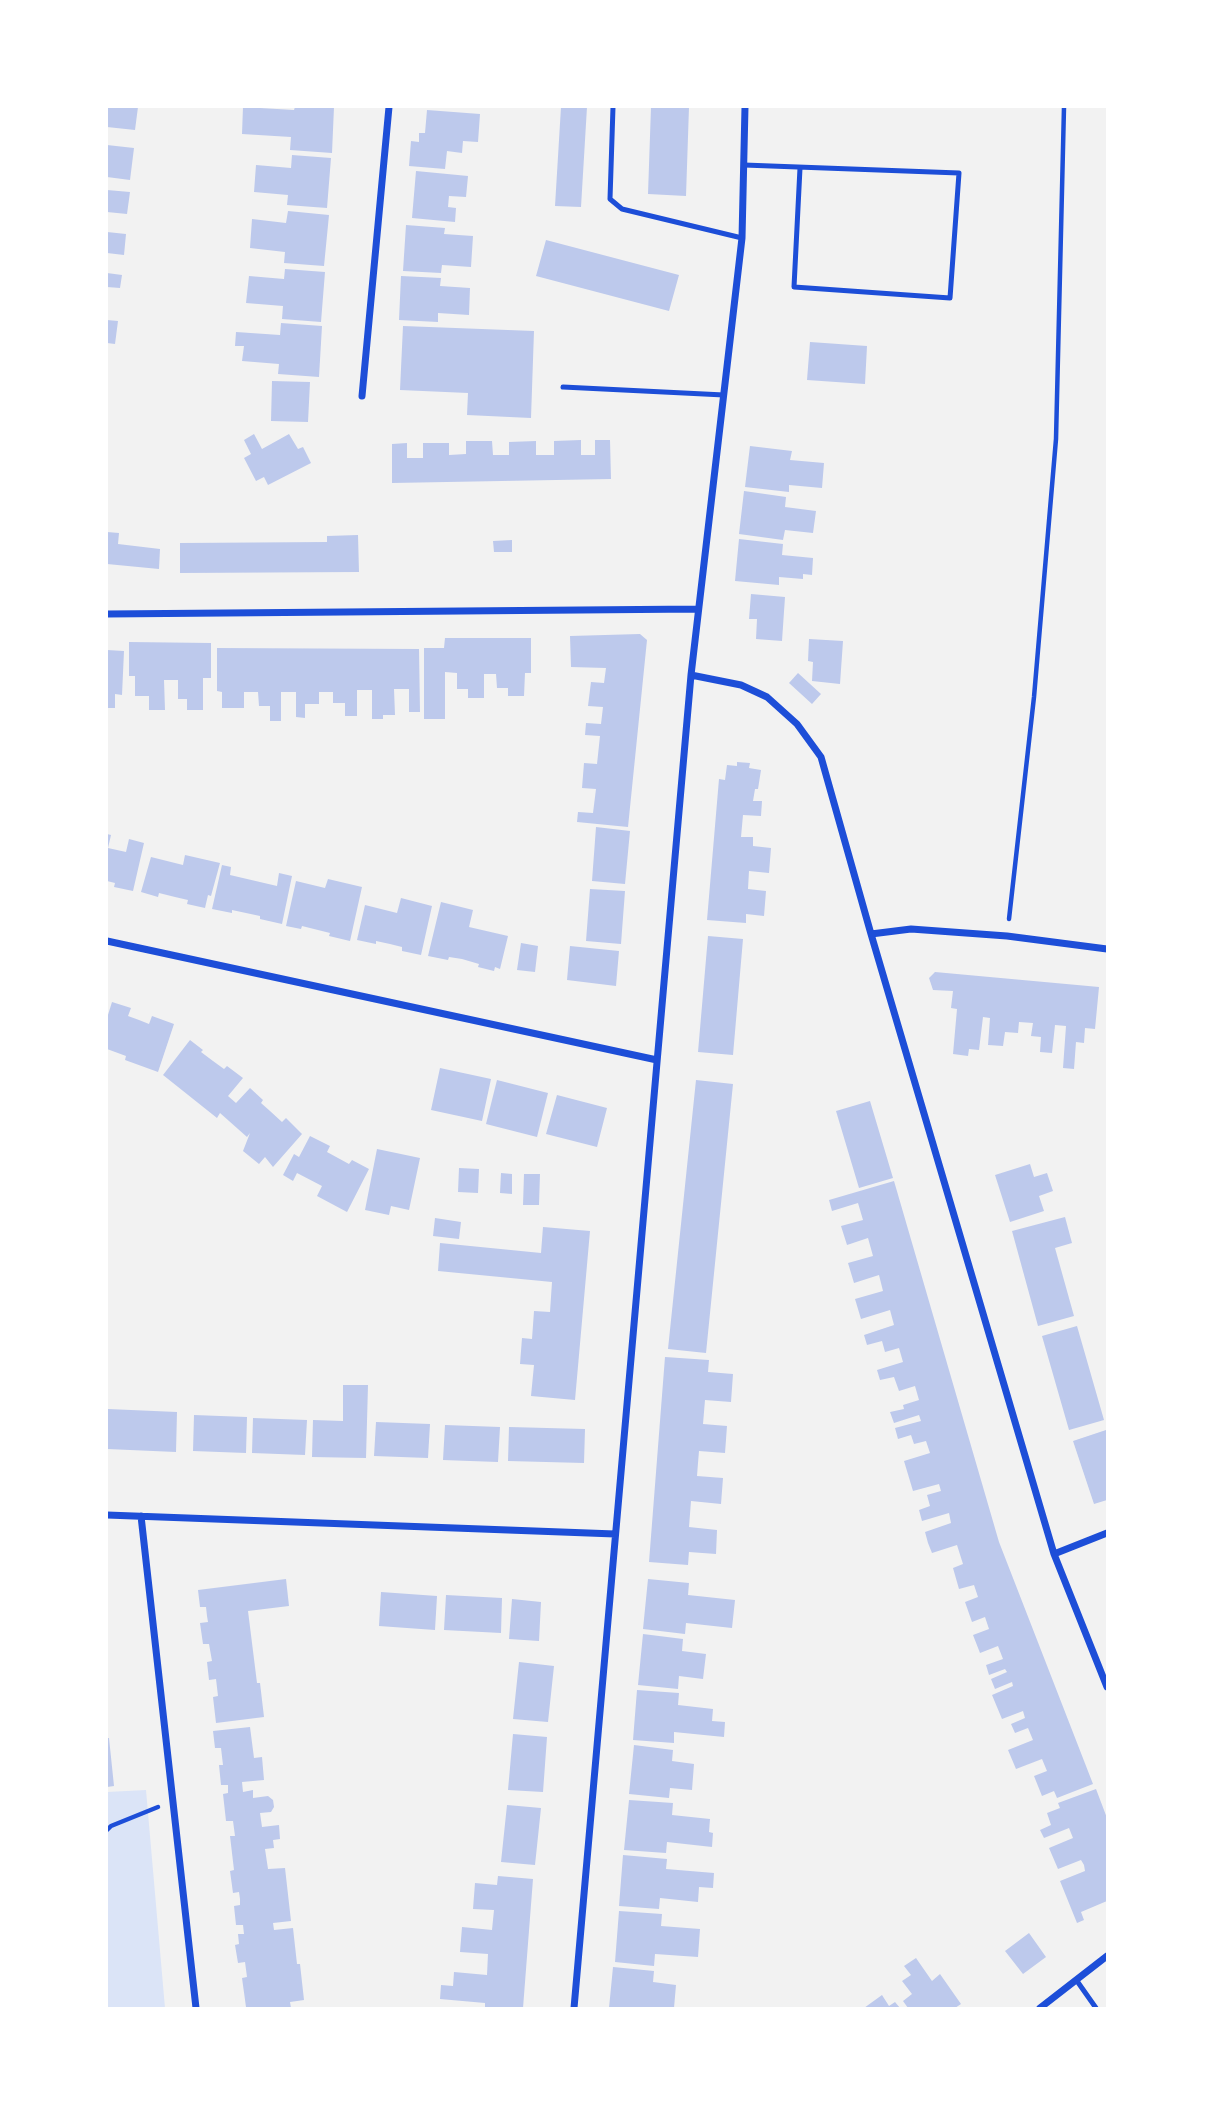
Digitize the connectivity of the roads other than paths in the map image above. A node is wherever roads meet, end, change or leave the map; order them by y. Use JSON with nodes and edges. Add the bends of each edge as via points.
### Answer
{"nodes":[{"id":1,"x":389,"y":107,"type":"edge"},
{"id":2,"x":613,"y":107,"type":"edge"},
{"id":3,"x":745,"y":107,"type":"edge"},
{"id":4,"x":744,"y":165,"type":"junction"},
{"id":5,"x":800,"y":168,"type":"junction"},
{"id":6,"x":742,"y":238,"type":"junction"},
{"id":7,"x":563,"y":387,"type":"dead end"},
{"id":8,"x":724,"y":395,"type":"junction"},
{"id":9,"x":362,"y":396,"type":"dead end"},
{"id":10,"x":698,"y":609,"type":"junction"},
{"id":11,"x":107,"y":614,"type":"edge"},
{"id":12,"x":691,"y":675,"type":"junction"},
{"id":13,"x":871,"y":934,"type":"junction"},
{"id":14,"x":107,"y":941,"type":"edge"},
{"id":15,"x":1107,"y":949,"type":"edge"},
{"id":16,"x":657,"y":1060,"type":"junction"},
{"id":17,"x":107,"y":1515,"type":"edge"},
{"id":18,"x":141,"y":1516,"type":"junction"},
{"id":19,"x":1107,"y":1533,"type":"edge"},
{"id":20,"x":615,"y":1534,"type":"junction"},
{"id":21,"x":1054,"y":1554,"type":"junction"},
{"id":22,"x":1107,"y":1687,"type":"edge"},
{"id":23,"x":1107,"y":1956,"type":"edge"},
{"id":24,"x":1077,"y":1981,"type":"junction"},
{"id":25,"x":196,"y":2008,"type":"edge"},
{"id":26,"x":574,"y":2008,"type":"edge"},
{"id":27,"x":1040,"y":2008,"type":"edge"},
{"id":28,"x":1096,"y":2008,"type":"edge"}],
"edges":[{"from":1,"to":9,"type":"street"},
{"from":2,"to":6,"type":"lane","via":[[610,199],[622,209]]},
{"from":3,"to":4,"type":"street"},
{"from":4,"to":5,"type":"lane"},
{"from":4,"to":6,"type":"street"},
{"from":5,"to":5,"type":"lane","via":[[958,173],[950,298],[794,287]]},
{"from":6,"to":8,"type":"street"},
{"from":7,"to":8,"type":"lane"},
{"from":8,"to":10,"type":"street"},
{"from":10,"to":11,"type":"street"},
{"from":10,"to":12,"type":"street"},
{"from":12,"to":13,"type":"street","via":[[741,685],[767,697],[797,724],[821,757]]},
{"from":12,"to":16,"type":"street"},
{"from":13,"to":15,"type":"street","via":[[911,929]]},
{"from":13,"to":21,"type":"street"},
{"from":14,"to":16,"type":"street"},
{"from":16,"to":20,"type":"street"},
{"from":17,"to":18,"type":"street"},
{"from":18,"to":20,"type":"street"},
{"from":18,"to":25,"type":"street"},
{"from":19,"to":21,"type":"street"},
{"from":20,"to":26,"type":"street"},
{"from":21,"to":22,"type":"street"},
{"from":23,"to":24,"type":"street"},
{"from":24,"to":27,"type":"street"},
{"from":24,"to":28,"type":"lane"}]}
